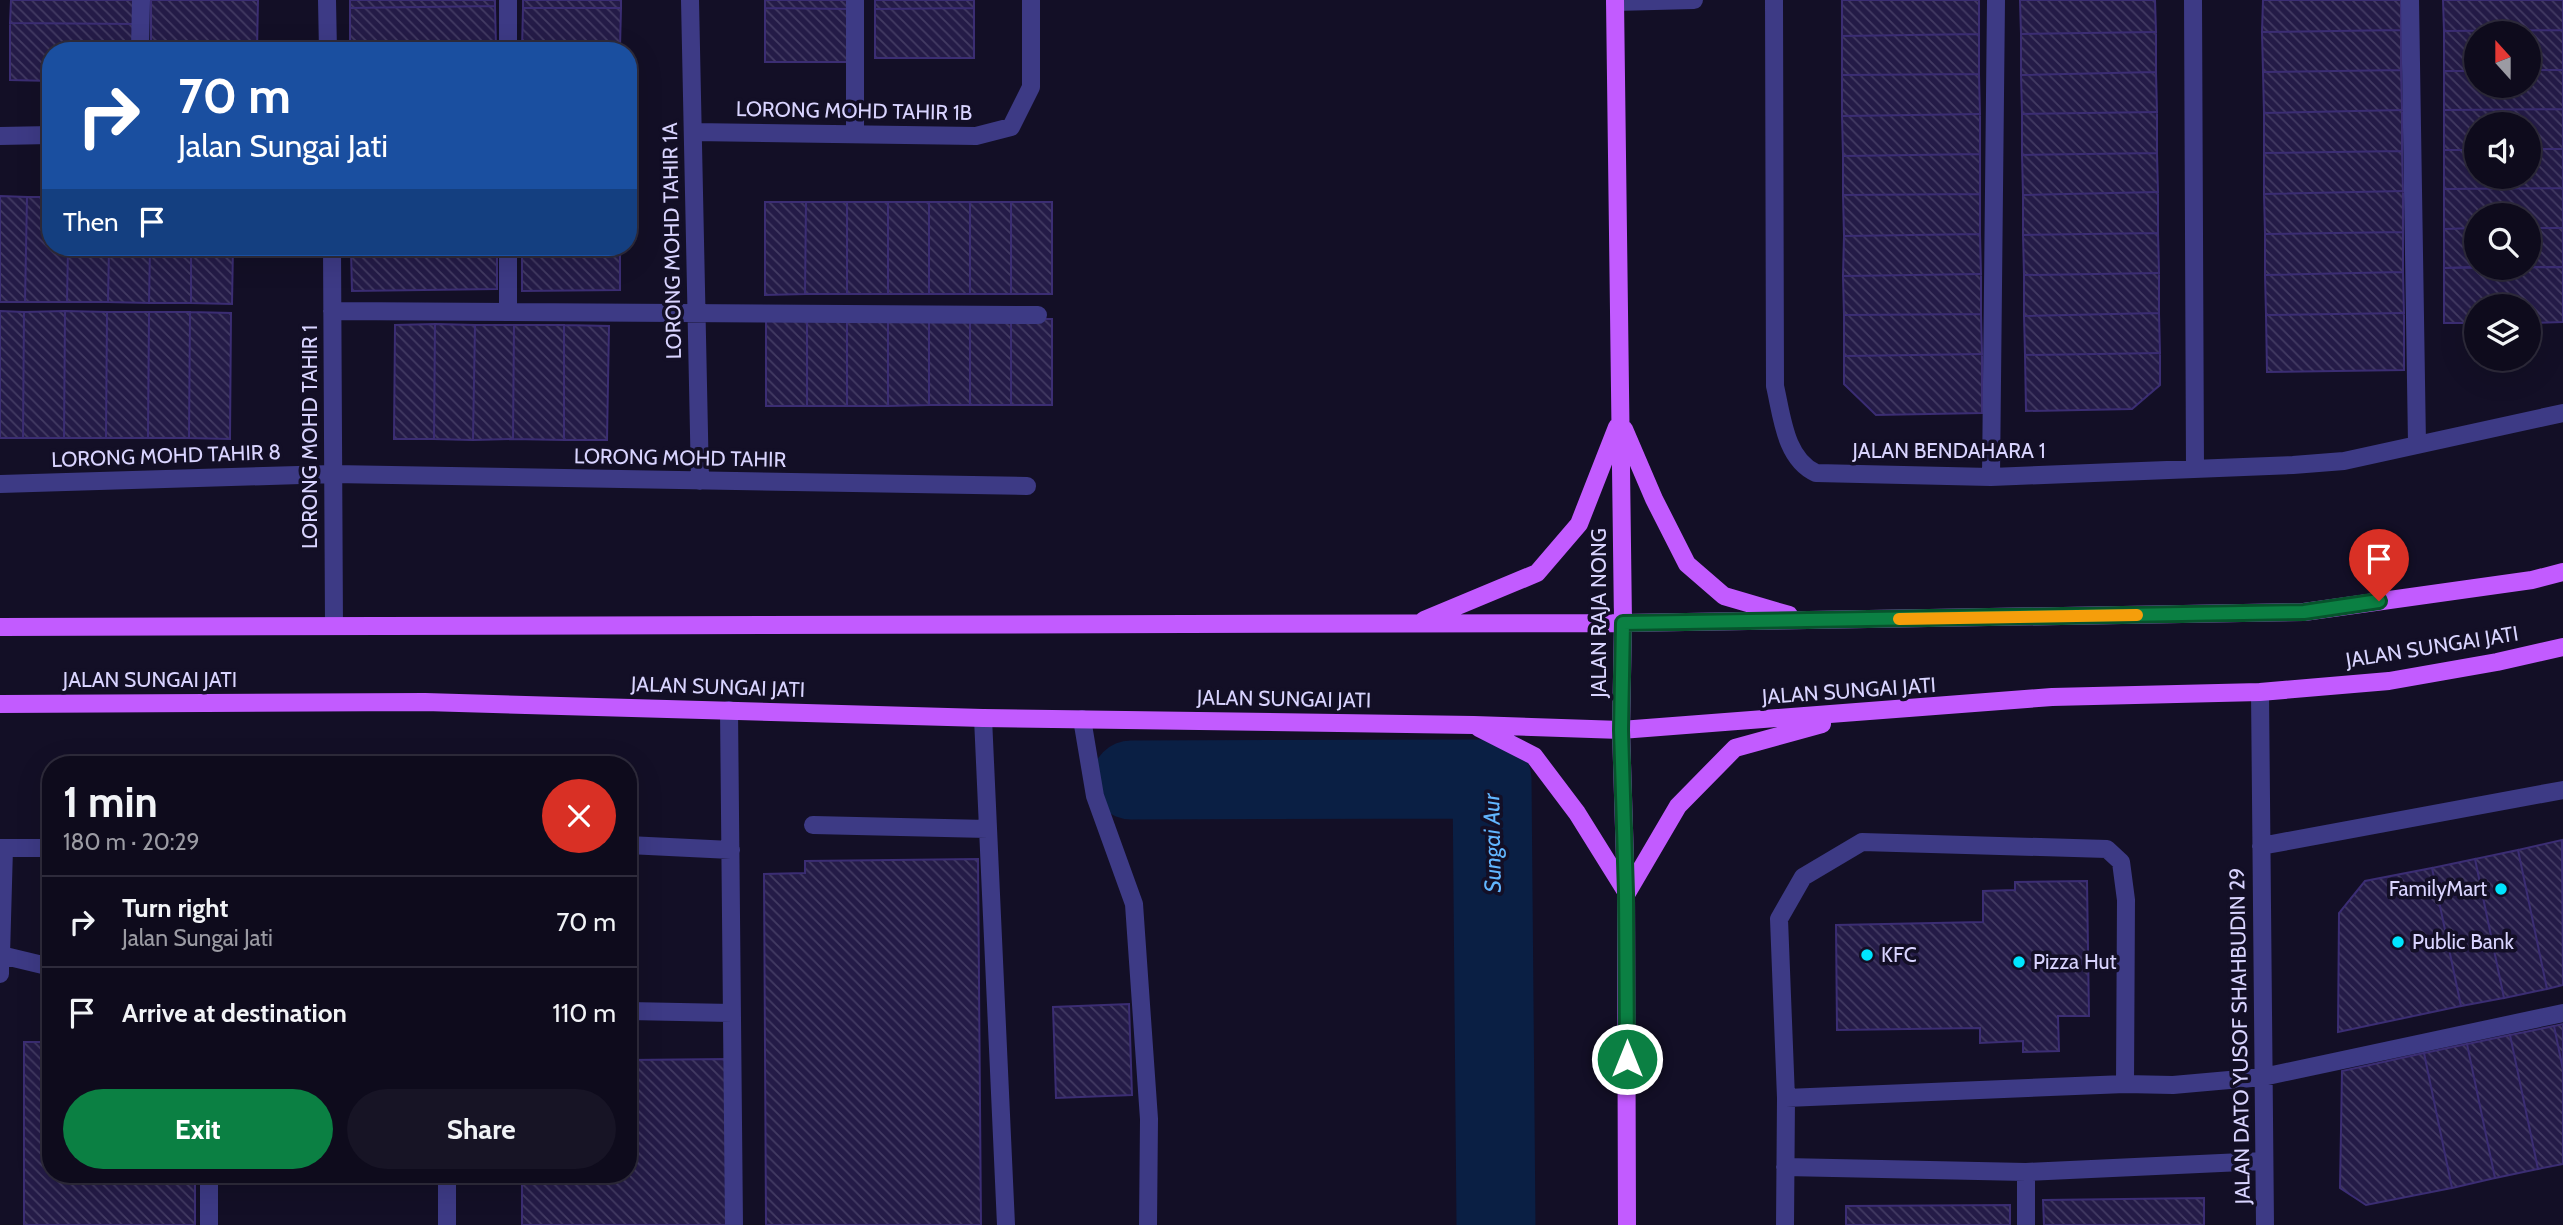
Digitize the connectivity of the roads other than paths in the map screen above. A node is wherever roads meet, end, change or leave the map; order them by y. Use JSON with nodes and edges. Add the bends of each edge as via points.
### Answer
{"nodes":[{"id":1,"x":141,"y":0,"type":"edge"},
{"id":2,"x":327,"y":0,"type":"edge"},
{"id":3,"x":508,"y":0,"type":"edge"},
{"id":4,"x":690,"y":0,"type":"edge"},
{"id":5,"x":855,"y":0,"type":"edge"},
{"id":6,"x":1031,"y":0,"type":"edge"},
{"id":7,"x":1694,"y":0,"type":"edge"},
{"id":8,"x":1774,"y":0,"type":"edge"},
{"id":9,"x":1996,"y":0,"type":"edge"},
{"id":10,"x":2193,"y":0,"type":"edge"},
{"id":11,"x":2410,"y":0,"type":"edge"},
{"id":12,"x":1615,"y":1,"type":"edge"},
{"id":13,"x":140,"y":42,"type":"edge"},
{"id":14,"x":328,"y":42,"type":"edge"},
{"id":15,"x":508,"y":42,"type":"edge"},
{"id":16,"x":693,"y":132,"type":"junction"},
{"id":17,"x":855,"y":134,"type":"junction"},
{"id":18,"x":0,"y":135,"type":"edge"},
{"id":19,"x":42,"y":135,"type":"edge"},
{"id":20,"x":332,"y":256,"type":"edge"},
{"id":21,"x":508,"y":256,"type":"edge"},
{"id":22,"x":332,"y":311,"type":"junction"},
{"id":23,"x":508,"y":312,"type":"junction"},
{"id":24,"x":697,"y":313,"type":"junction"},
{"id":25,"x":1038,"y":315,"type":"dead end"},
{"id":26,"x":2563,"y":413,"type":"edge"},
{"id":27,"x":1620,"y":419,"type":"junction"},
{"id":28,"x":2417,"y":444,"type":"junction"},
{"id":29,"x":2195,"y":468,"type":"junction"},
{"id":30,"x":333,"y":474,"type":"junction"},
{"id":31,"x":1991,"y":477,"type":"junction"},
{"id":32,"x":700,"y":481,"type":"junction"},
{"id":33,"x":0,"y":484,"type":"edge"},
{"id":34,"x":1027,"y":486,"type":"dead end"},
{"id":35,"x":2562,"y":572,"type":"edge"},
{"id":36,"x":1806,"y":620,"type":"junction"},
{"id":37,"x":1623,"y":623,"type":"junction"},
{"id":38,"x":1415,"y":624,"type":"junction"},
{"id":39,"x":0,"y":626,"type":"edge"},
{"id":40,"x":334,"y":626,"type":"junction"},
{"id":41,"x":2563,"y":647,"type":"edge"},
{"id":42,"x":2260,"y":692,"type":"junction"},
{"id":43,"x":0,"y":704,"type":"edge"},
{"id":44,"x":729,"y":710,"type":"junction"},
{"id":45,"x":1863,"y":713,"type":"junction"},
{"id":46,"x":983,"y":718,"type":"junction"},
{"id":47,"x":1082,"y":719,"type":"junction"},
{"id":48,"x":1474,"y":725,"type":"junction"},
{"id":49,"x":1621,"y":730,"type":"junction"},
{"id":50,"x":2563,"y":790,"type":"edge"},
{"id":51,"x":814,"y":825,"type":"dead end"},
{"id":52,"x":988,"y":829,"type":"junction"},
{"id":53,"x":637,"y":845,"type":"edge"},
{"id":54,"x":2261,"y":846,"type":"junction"},
{"id":55,"x":2,"y":848,"type":"edge"},
{"id":56,"x":42,"y":848,"type":"edge"},
{"id":57,"x":731,"y":850,"type":"junction"},
{"id":58,"x":1626,"y":893,"type":"junction"},
{"id":59,"x":1,"y":955,"type":"edge"},
{"id":60,"x":42,"y":965,"type":"edge"},
{"id":61,"x":0,"y":974,"type":"edge"},
{"id":62,"x":637,"y":1012,"type":"edge"},
{"id":63,"x":732,"y":1013,"type":"junction"},
{"id":64,"x":2563,"y":1013,"type":"edge"},
{"id":65,"x":2263,"y":1077,"type":"junction"},
{"id":66,"x":2125,"y":1084,"type":"junction"},
{"id":67,"x":1786,"y":1098,"type":"junction"},
{"id":68,"x":2264,"y":1161,"type":"junction"},
{"id":69,"x":1785,"y":1167,"type":"junction"},
{"id":70,"x":2026,"y":1172,"type":"junction"},
{"id":71,"x":209,"y":1183,"type":"edge"},
{"id":72,"x":447,"y":1183,"type":"edge"},
{"id":73,"x":209,"y":1225,"type":"edge"},
{"id":74,"x":447,"y":1225,"type":"edge"},
{"id":75,"x":734,"y":1225,"type":"edge"},
{"id":76,"x":1006,"y":1225,"type":"edge"},
{"id":77,"x":1148,"y":1225,"type":"edge"},
{"id":78,"x":1627,"y":1225,"type":"edge"},
{"id":79,"x":1785,"y":1225,"type":"edge"},
{"id":80,"x":2026,"y":1225,"type":"edge"},
{"id":81,"x":2265,"y":1225,"type":"edge"}],
"edges":[{"from":1,"to":13,"type":"street"},
{"from":2,"to":14,"type":"street"},
{"from":3,"to":15,"type":"street"},
{"from":4,"to":16,"type":"street","name":"LORONG MOHD TAHIR 1A"},
{"from":5,"to":17,"type":"street"},
{"from":6,"to":17,"type":"street","name":"LORONG MOHD TAHIR 1B","via":[[1031,88],[1011,127],[975,136]]},
{"from":7,"to":12,"type":"street"},
{"from":8,"to":31,"type":"street","name":"JALAN BENDAHARA 1","via":[[1775,386],[1797,460],[1816,473]]},
{"from":9,"to":31,"type":"street"},
{"from":10,"to":29,"type":"street"},
{"from":11,"to":28,"type":"street"},
{"from":12,"to":27,"type":"main road","name":"JALAN RAJA NONG"},
{"from":16,"to":17,"type":"street","name":"LORONG MOHD TAHIR 1B"},
{"from":16,"to":24,"type":"street","name":"LORONG MOHD TAHIR 1A"},
{"from":18,"to":19,"type":"street"},
{"from":20,"to":22,"type":"street","name":"LORONG MOHD TAHIR 1"},
{"from":21,"to":23,"type":"street"},
{"from":22,"to":23,"type":"street"},
{"from":22,"to":30,"type":"street","name":"LORONG MOHD TAHIR 1"},
{"from":23,"to":24,"type":"street"},
{"from":24,"to":25,"type":"street"},
{"from":24,"to":32,"type":"street","name":"LORONG MOHD TAHIR 1A"},
{"from":26,"to":28,"type":"street","name":"JALAN BENDAHARA 1"},
{"from":27,"to":36,"type":"main road","via":[[1687,564],[1724,596]]},
{"from":27,"to":37,"type":"main road","name":"JALAN RAJA NONG"},
{"from":27,"to":38,"type":"main road","via":[[1579,524],[1536,573]]},
{"from":28,"to":29,"type":"street","name":"JALAN BENDAHARA 1","via":[[2344,461]]},
{"from":29,"to":31,"type":"street","name":"JALAN BENDAHARA 1"},
{"from":30,"to":32,"type":"street","name":"LORONG MOHD TAHIR"},
{"from":30,"to":33,"type":"street","name":"LORONG MOHD TAHIR 8"},
{"from":30,"to":40,"type":"street","name":"LORONG MOHD TAHIR 1"},
{"from":32,"to":34,"type":"street","name":"LORONG MOHD TAHIR"},
{"from":35,"to":36,"type":"main road","via":[[2304,612]]},
{"from":36,"to":37,"type":"main road"},
{"from":37,"to":38,"type":"main road"},
{"from":37,"to":49,"type":"main road","name":"JALAN RAJA NONG"},
{"from":38,"to":40,"type":"main road"},
{"from":39,"to":40,"type":"main road"},
{"from":41,"to":42,"type":"main road","name":"JALAN SUNGAI JATI","via":[[2389,681]]},
{"from":42,"to":45,"type":"main road","name":"JALAN SUNGAI JATI","via":[[2052,697]]},
{"from":42,"to":54,"type":"street","name":"JALAN DATO YUSOF SHAHBUDIN 29"},
{"from":43,"to":44,"type":"main road","name":"JALAN SUNGAI JATI","via":[[425,702]]},
{"from":44,"to":46,"type":"main road","name":"JALAN SUNGAI JATI"},
{"from":44,"to":57,"type":"street"},
{"from":45,"to":49,"type":"main road","name":"JALAN SUNGAI JATI"},
{"from":45,"to":58,"type":"main road","via":[[1735,748],[1678,806]]},
{"from":46,"to":47,"type":"main road","name":"JALAN SUNGAI JATI"},
{"from":46,"to":52,"type":"street"},
{"from":47,"to":48,"type":"main road","name":"JALAN SUNGAI JATI"},
{"from":47,"to":77,"type":"street","via":[[1095,796],[1134,904],[1149,1119]]},
{"from":48,"to":49,"type":"main road","name":"JALAN SUNGAI JATI"},
{"from":48,"to":58,"type":"main road","via":[[1534,756],[1577,813]]},
{"from":49,"to":58,"type":"main road","name":"JALAN RAJA NONG"},
{"from":50,"to":54,"type":"street"},
{"from":51,"to":52,"type":"street"},
{"from":52,"to":76,"type":"street"},
{"from":53,"to":57,"type":"street"},
{"from":54,"to":65,"type":"street","name":"JALAN DATO YUSOF SHAHBUDIN 29"},
{"from":55,"to":56,"type":"street"},
{"from":55,"to":59,"type":"street"},
{"from":57,"to":63,"type":"street"},
{"from":58,"to":78,"type":"main road","name":"JALAN RAJA NONG"},
{"from":59,"to":60,"type":"street"},
{"from":59,"to":61,"type":"street"},
{"from":62,"to":63,"type":"street"},
{"from":63,"to":75,"type":"street"},
{"from":64,"to":65,"type":"street"},
{"from":65,"to":66,"type":"street"},
{"from":65,"to":68,"type":"street","name":"JALAN DATO YUSOF SHAHBUDIN 29"},
{"from":66,"to":67,"type":"street"},
{"from":66,"to":67,"type":"street","via":[[2126,900],[2121,862],[2107,849],[1862,842],[1803,877],[1779,919]]},
{"from":67,"to":69,"type":"street"},
{"from":68,"to":70,"type":"street"},
{"from":68,"to":81,"type":"street","name":"JALAN DATO YUSOF SHAHBUDIN 29"},
{"from":69,"to":70,"type":"street"},
{"from":69,"to":79,"type":"street"},
{"from":70,"to":80,"type":"street"},
{"from":71,"to":73,"type":"street"},
{"from":72,"to":74,"type":"street"}]}
